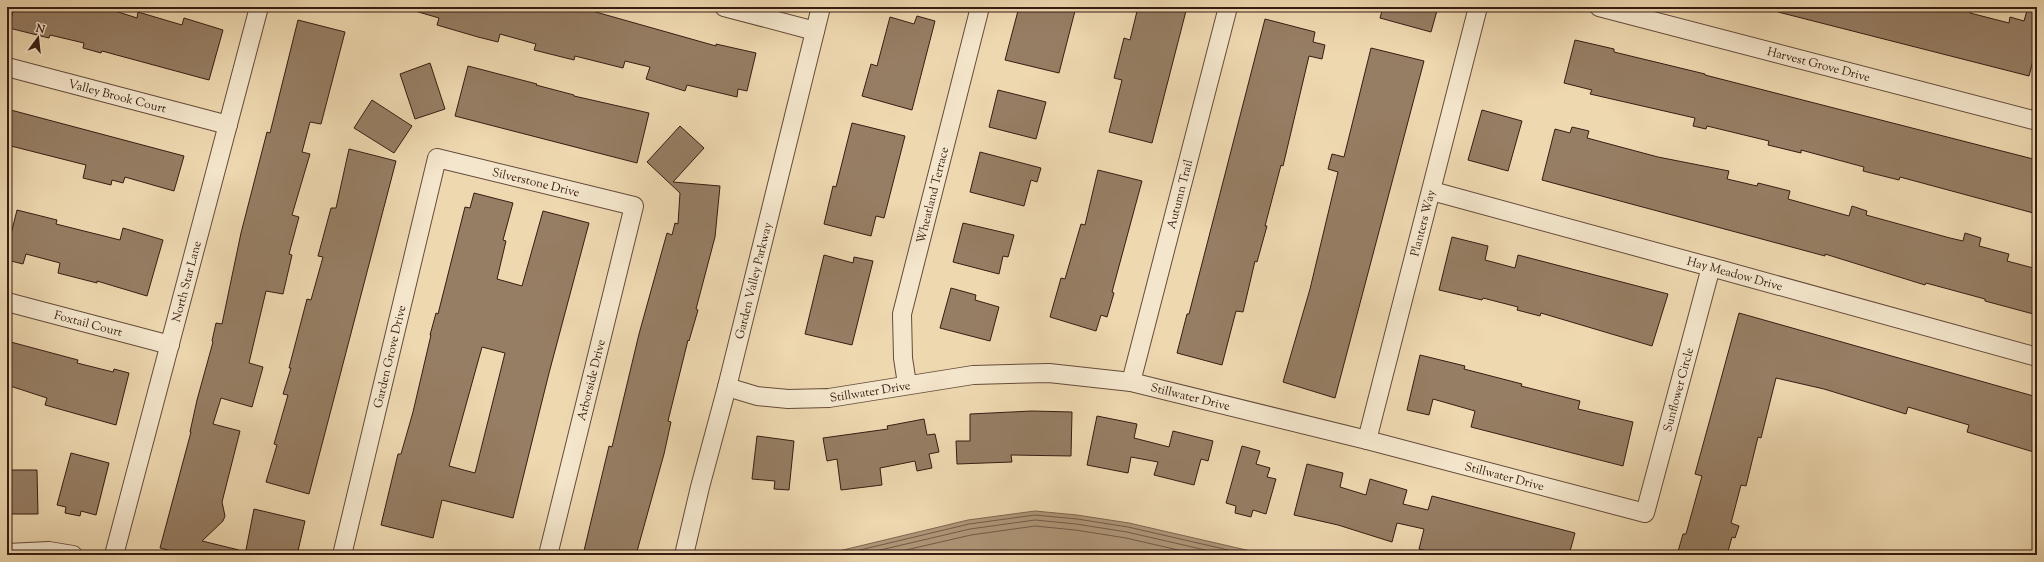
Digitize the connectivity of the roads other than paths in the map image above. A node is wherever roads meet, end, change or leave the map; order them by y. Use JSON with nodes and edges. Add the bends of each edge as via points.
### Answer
{"nodes":[{"id":1,"x":259,"y":7,"type":"edge"},
{"id":2,"x":724,"y":7,"type":"edge"},
{"id":3,"x":821,"y":7,"type":"edge"},
{"id":4,"x":980,"y":7,"type":"edge"},
{"id":5,"x":1228,"y":7,"type":"edge"},
{"id":6,"x":1478,"y":7,"type":"edge"},
{"id":7,"x":1599,"y":7,"type":"edge"},
{"id":8,"x":815,"y":31,"type":"junction"},
{"id":9,"x":7,"y":67,"type":"edge"},
{"id":10,"x":2037,"y":121,"type":"edge"},
{"id":11,"x":228,"y":125,"type":"junction"},
{"id":12,"x":437,"y":158,"type":"joint"},
{"id":13,"x":1432,"y":191,"type":"junction"},
{"id":14,"x":634,"y":206,"type":"joint"},
{"id":15,"x":1711,"y":266,"type":"junction"},
{"id":16,"x":7,"y":302,"type":"edge"},
{"id":17,"x":170,"y":345,"type":"junction"},
{"id":18,"x":2037,"y":358,"type":"edge"},
{"id":19,"x":1131,"y":382,"type":"junction"},
{"id":20,"x":907,"y":384,"type":"junction"},
{"id":21,"x":727,"y":387,"type":"junction"},
{"id":22,"x":1366,"y":440,"type":"junction"},
{"id":23,"x":1645,"y":513,"type":"joint"},
{"id":24,"x":7,"y":554,"type":"edge"},
{"id":25,"x":73,"y":555,"type":"edge"},
{"id":26,"x":114,"y":555,"type":"edge"},
{"id":27,"x":342,"y":555,"type":"edge"},
{"id":28,"x":548,"y":555,"type":"edge"},
{"id":29,"x":684,"y":555,"type":"edge"}],
"edges":[{"from":1,"to":11,"type":"street","name":"North Star Lane"},
{"from":2,"to":8,"type":"street"},
{"from":3,"to":8,"type":"street","name":"Garden Valley Parkway"},
{"from":4,"to":20,"type":"street","name":"Wheatland Terrace","via":[[902,314],[903,358]]},
{"from":5,"to":19,"type":"street","name":"Autumn Trail"},
{"from":6,"to":13,"type":"street","name":"Planters Way"},
{"from":7,"to":10,"type":"street","name":"Harvest Grove Drive"},
{"from":8,"to":21,"type":"street","name":"Garden Valley Parkway"},
{"from":9,"to":11,"type":"street","name":"Valley Brook Court"},
{"from":11,"to":17,"type":"street","name":"North Star Lane"},
{"from":12,"to":14,"type":"street","name":"Silverstone Drive"},
{"from":12,"to":27,"type":"street","name":"Garden Grove Drive"},
{"from":13,"to":15,"type":"street","name":"Hay Meadow Drive"},
{"from":13,"to":22,"type":"street","name":"Planters Way"},
{"from":14,"to":28,"type":"street","name":"Arborside Drive"},
{"from":15,"to":18,"type":"street","name":"Hay Meadow Drive"},
{"from":15,"to":23,"type":"street","name":"Sunflower Circle"},
{"from":16,"to":17,"type":"street","name":"Foxtail Court"},
{"from":17,"to":26,"type":"street","name":"North Star Lane"},
{"from":19,"to":20,"type":"street","name":"Stillwater Drive","via":[[1049,374],[973,375]]},
{"from":19,"to":22,"type":"street","name":"Stillwater Drive"},
{"from":20,"to":21,"type":"street","name":"Stillwater Drive","via":[[829,398],[788,399],[757,396]]},
{"from":21,"to":29,"type":"street","name":"Garden Valley Parkway"},
{"from":22,"to":23,"type":"street","name":"Stillwater Drive"},
{"from":24,"to":25,"type":"street","via":[[49,551]]}]}
